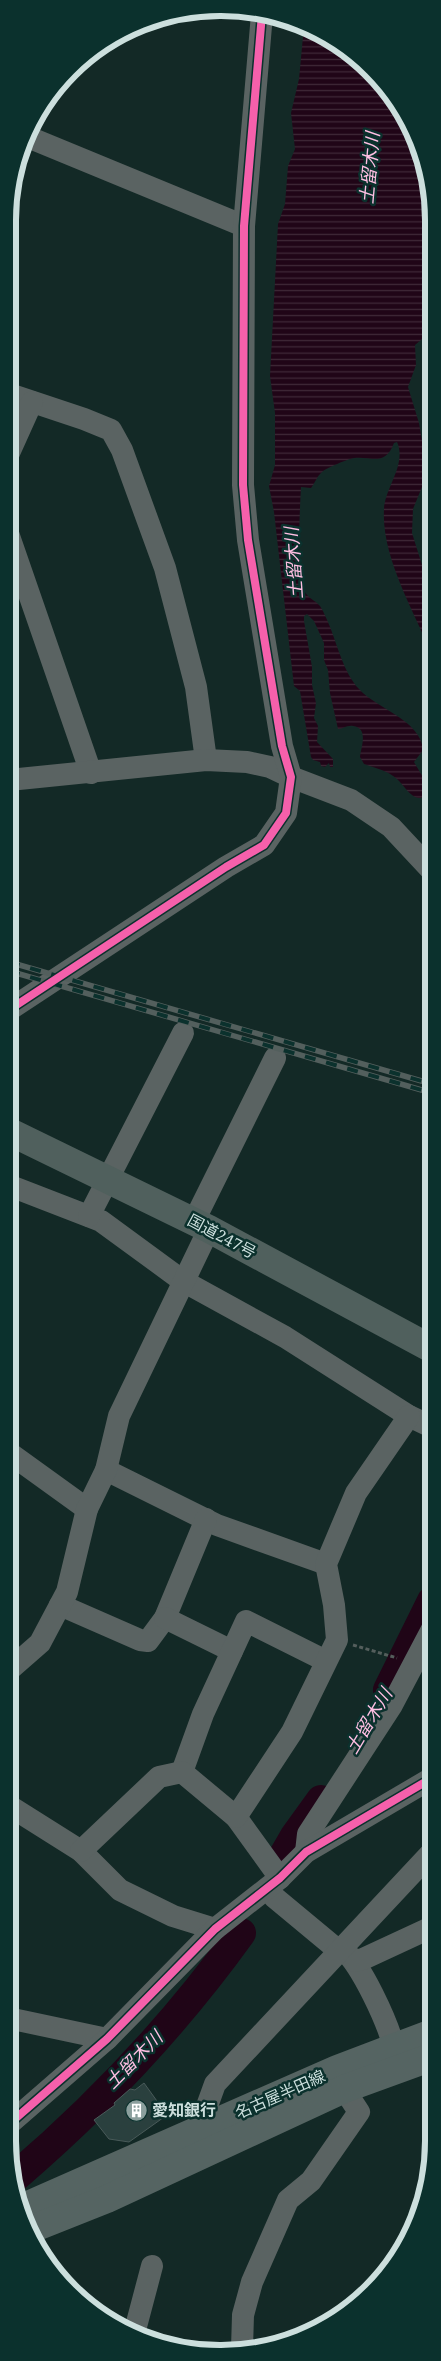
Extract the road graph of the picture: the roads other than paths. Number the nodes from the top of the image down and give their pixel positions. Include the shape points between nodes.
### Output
1 (261, 20) edge
2 (33, 139) edge
3 (244, 226) junction
4 (16, 396) edge
5 (32, 402) junction
6 (16, 437) edge
7 (16, 556) edge
8 (206, 760) junction
9 (91, 772) junction
10 (290, 777) junction
11 (16, 779) edge
12 (425, 863) edge
13 (16, 1005) edge
14 (183, 1033) dead end
15 (275, 1058) dead end
16 (16, 1135) edge
17 (107, 1178) junction
18 (16, 1188) edge
19 (89, 1216) junction
20 (202, 1225) junction
21 (183, 1281) junction
22 (425, 1345) edge
23 (409, 1416) junction
24 (425, 1424) edge
25 (16, 1458) edge
26 (106, 1470) junction
27 (87, 1509) junction
28 (206, 1519) junction
29 (326, 1564) junction
30 (60, 1605) junction
31 (165, 1618) junction
32 (425, 1646) edge
33 (232, 1651) junction
34 (326, 1661) junction
35 (16, 1664) edge
36 (182, 1772) junction
37 (425, 1782) edge
38 (16, 1810) edge
39 (236, 1817) junction
40 (82, 1851) junction
41 (306, 1852) junction
42 (425, 1860) edge
43 (274, 1883) junction
44 (215, 1929) junction
45 (425, 1930) edge
46 (345, 1953) junction
47 (16, 2020) edge
48 (425, 2036) edge
49 (107, 2039) junction
50 (394, 2047) junction
51 (425, 2060) edge
52 (344, 2089) junction
53 (16, 2118) edge
54 (198, 2131) junction
55 (27, 2205) edge
56 (36, 2227) edge
57 (152, 2266) dead end
58 (136, 2326) edge
59 (242, 2343) edge

1 - 3 street
2 - 3 street
3 - 10 street via 242,387 248,540
4 - 5 street
5 - 6 street
5 - 8 street via 111,430 122,450 165,568 196,687
7 - 9 street
8 - 9 street
8 - 10 street via 247,762 270,767
9 - 11 street
10 - 12 street via 351,800 391,827
10 - 13 street via 286,813 264,845
14 - 17 street
15 - 20 street
16 - 17 highway, 国道247号
17 - 19 street
17 - 20 highway, 国道247号
18 - 19 street
19 - 21 street
20 - 21 street
20 - 22 highway, 国道247号
21 - 23 street via 285,1338
21 - 26 street via 119,1416
23 - 24 street
23 - 29 street via 356,1493
25 - 27 street
26 - 27 street
26 - 28 street
27 - 30 street via 67,1592
28 - 29 street
28 - 31 street
29 - 34 street via 337,1640
30 - 31 street via 148,1641
30 - 35 street via 40,1643
31 - 33 street
32 - 41 street via 392,1705 308,1834
33 - 34 street via 246,1621
33 - 36 street via 203,1714
34 - 39 street via 292,1732
36 - 39 street
36 - 40 street via 159,1777
37 - 41 street
38 - 40 street
39 - 43 street
40 - 44 street via 120,1890 173,1916
41 - 43 street
42 - 46 street
43 - 44 street
43 - 46 street via 274,1897
44 - 49 street
45 - 46 street via 363,1959
46 - 50 street via 390,2030
46 - 54 street via 215,2084
47 - 49 street
48 - 50 main road, 名古屋半田線
49 - 53 street
50 - 54 main road, 名古屋半田線
51 - 52 main road, 名古屋半田線
52 - 56 main road, 名古屋半田線 via 107,2199
52 - 59 street via 359,2112 311,2181 288,2200 252,2282 243,2315
54 - 55 main road, 名古屋半田線
57 - 58 street

